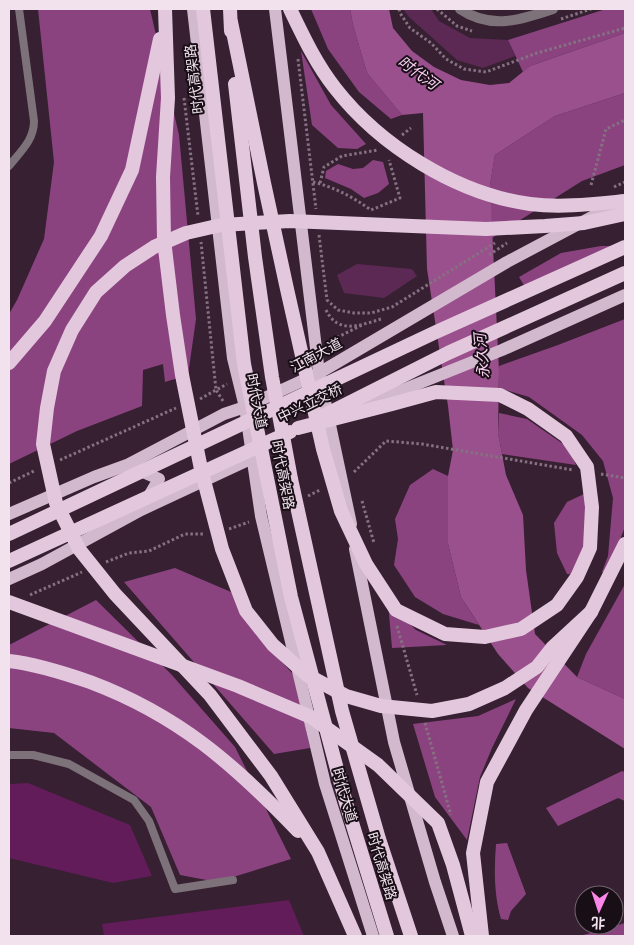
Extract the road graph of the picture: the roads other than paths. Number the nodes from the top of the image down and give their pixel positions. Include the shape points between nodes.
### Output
1 (20, 9) edge
2 (193, 9) edge
3 (203, 9) edge
4 (275, 9) edge
5 (290, 9) edge
6 (460, 9) edge
7 (554, 9) edge
8 (165, 14) edge
9 (230, 16) edge
10 (9, 166) edge
11 (625, 200) edge
12 (625, 214) edge
13 (625, 246) edge
14 (625, 273) edge
15 (625, 295) edge
16 (9, 363) edge
17 (319, 373) junction
18 (245, 407) junction
19 (328, 417) junction
20 (298, 428) junction
21 (252, 459) junction
22 (127, 465) junction
23 (141, 510) junction
24 (9, 514) edge
25 (9, 534) edge
26 (625, 544) edge
27 (9, 561) edge
28 (9, 579) edge
29 (9, 602) edge
30 (591, 612) junction
31 (9, 661) edge
32 (9, 755) edge
33 (318, 852) junction
34 (233, 880) dead end
35 (355, 936) edge
36 (373, 936) edge
37 (387, 936) edge
38 (411, 936) edge
39 (453, 936) edge
40 (472, 936) edge
41 (482, 936) edge

1 - 10 lane via 34,131 30,141
2 - 18 main road, 时代大道 via 234,358
3 - 37 highway, 时代高架路 via 244,364 291,598 346,803
4 - 17 main road
5 - 11 highway via 305,41 335,88 368,125 409,157 451,180 530,204 585,205
6 - 7 street via 482,19 502,22 521,20
8 - 16 highway via 132,170 101,236 45,321
8 - 30 highway via 168,98 163,177 164,240 173,315 201,469 222,549 246,611 273,645 306,675 346,696 381,706 432,711 469,704 505,688 537,667 552,648
9 - 20 highway via 316,421 319,430 323,449 341,511 366,564 396,610 445,634 485,637 521,630 557,605 578,577 590,548 592,507 587,467 566,436 528,409 500,395 436,392 354,414 336,418 326,421 317,423
9 - 38 highway, 时代高架路 via 255,257 291,479 342,711
11 - 17 main road, 江南大道 via 507,262
12 - 33 highway via 584,223 486,229 290,221 221,225 186,233 154,247 125,266 96,292 72,330 54,371 46,408 43,444 56,503 80,549 115,594 210,695 271,776
13 - 25 highway, 中兴立交桥
14 - 20 highway, 中兴立交桥 via 448,353
15 - 19 main road via 502,350
17 - 18 main road, 江南大道
17 - 19 main road
18 - 21 main road, 时代大道
18 - 22 main road, 江南大道 via 224,414
19 - 21 main road
19 - 39 main road via 394,742
20 - 27 highway, 中兴立交桥
21 - 23 main road
21 - 36 main road, 时代大道 via 261,516 325,784
22 - 23 main road via 159,479
22 - 24 main road, 江南大道
23 - 28 main road
26 - 30 highway
29 - 40 highway via 229,682 311,716 378,765 438,823
30 - 41 highway via 526,710 488,782 473,853
31 - 33 highway via 68,674 122,695 171,721 245,778
32 - 34 lane via 33,755 69,764 134,800 149,821 175,889
33 - 35 highway

